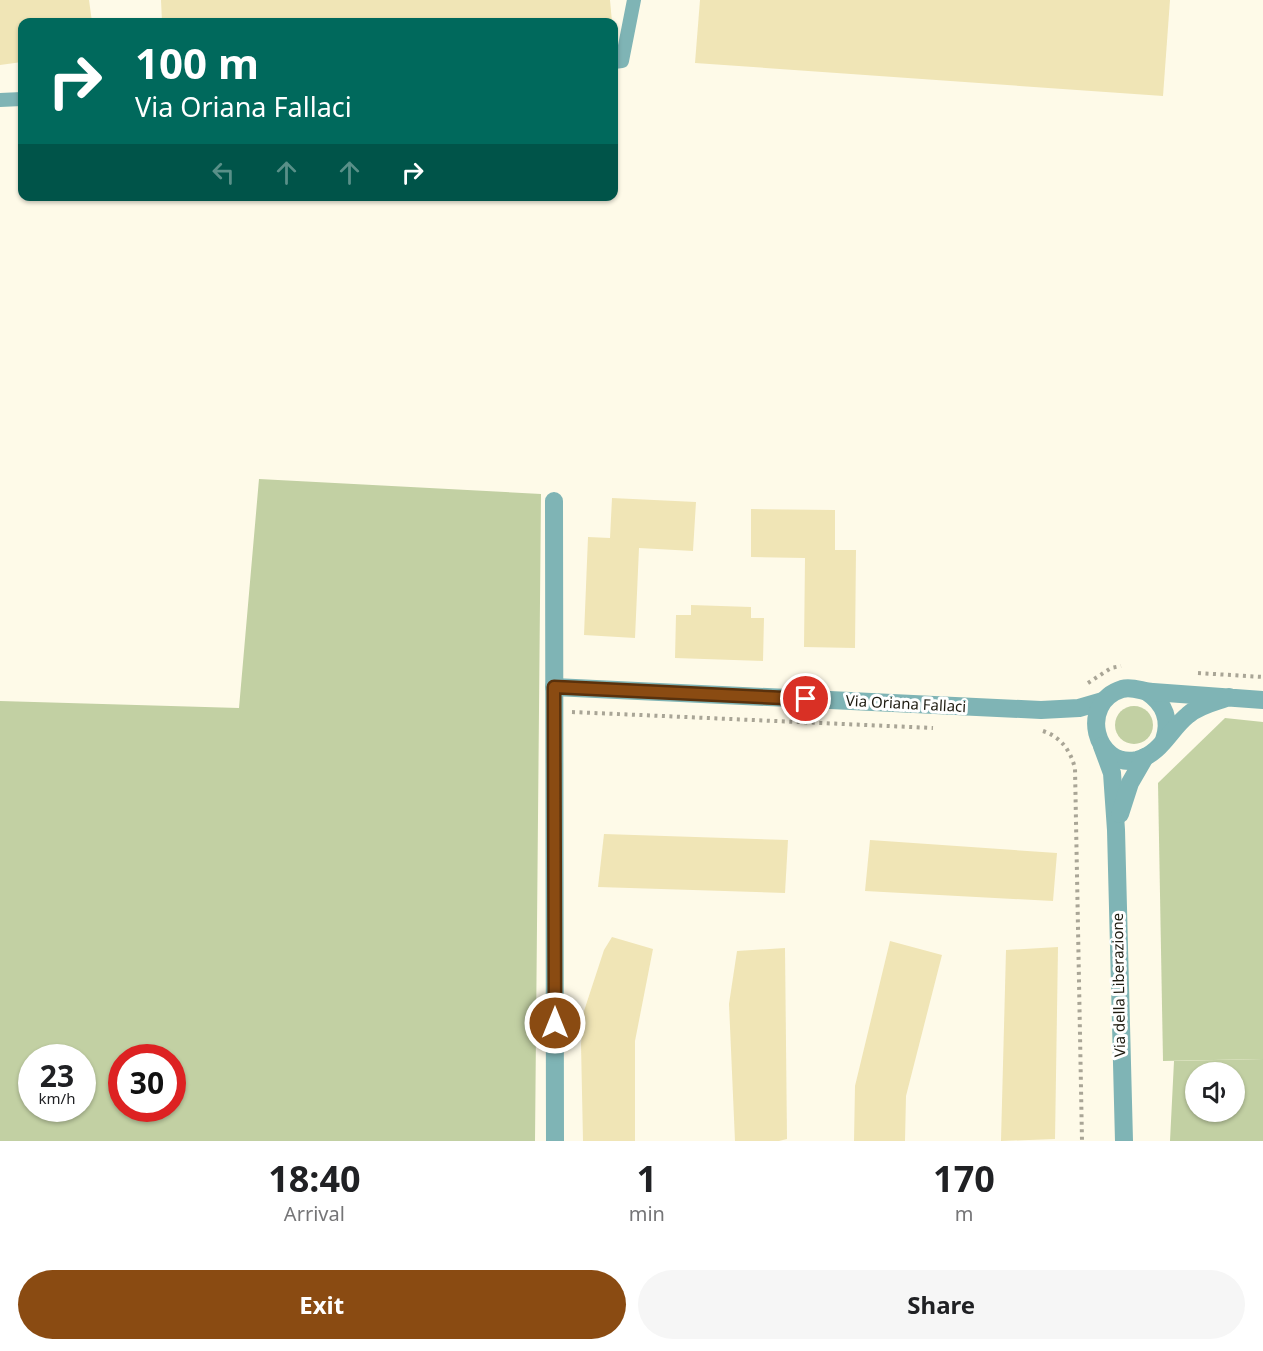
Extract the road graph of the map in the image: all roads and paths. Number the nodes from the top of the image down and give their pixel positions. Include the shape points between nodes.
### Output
1 (634, 0) edge
2 (618, 62) edge
3 (18, 99) edge
4 (0, 100) edge
5 (554, 501) dead end
6 (554, 687) junction
7 (1147, 692) junction
8 (1229, 697) junction
9 (1263, 700) edge
10 (1103, 701) junction
11 (1041, 710) junction
12 (566, 716) dead end
13 (945, 728) dead end
14 (1034, 731) dead end
15 (1099, 740) junction
16 (1163, 742) junction
17 (1145, 757) junction
18 (1116, 830) junction
19 (555, 1141) edge
20 (1082, 1141) edge
21 (1124, 1141) edge

1 - 2 lane via 622,61
3 - 4 lane
5 - 6 street
6 - 11 street, Via Oriana Fallaci
6 - 19 street
7 - 8 street
7 - 10 street via 1124,689
7 - 16 street via 1164,708 1167,731
8 - 9 street
8 - 16 street via 1197,708
10 - 11 street via 1079,708
10 - 15 street via 1095,723
11 - 15 street via 1074,719
12 - 13 path via 574,712
14 - 20 path via 1045,731 1060,741 1071,754 1075,768
15 - 17 street via 1111,754 1122,759
15 - 18 street, Via della Liberazione via 1112,773
16 - 17 street
17 - 18 street, Via della Liberazione via 1124,795
18 - 21 street, Via della Liberazione

